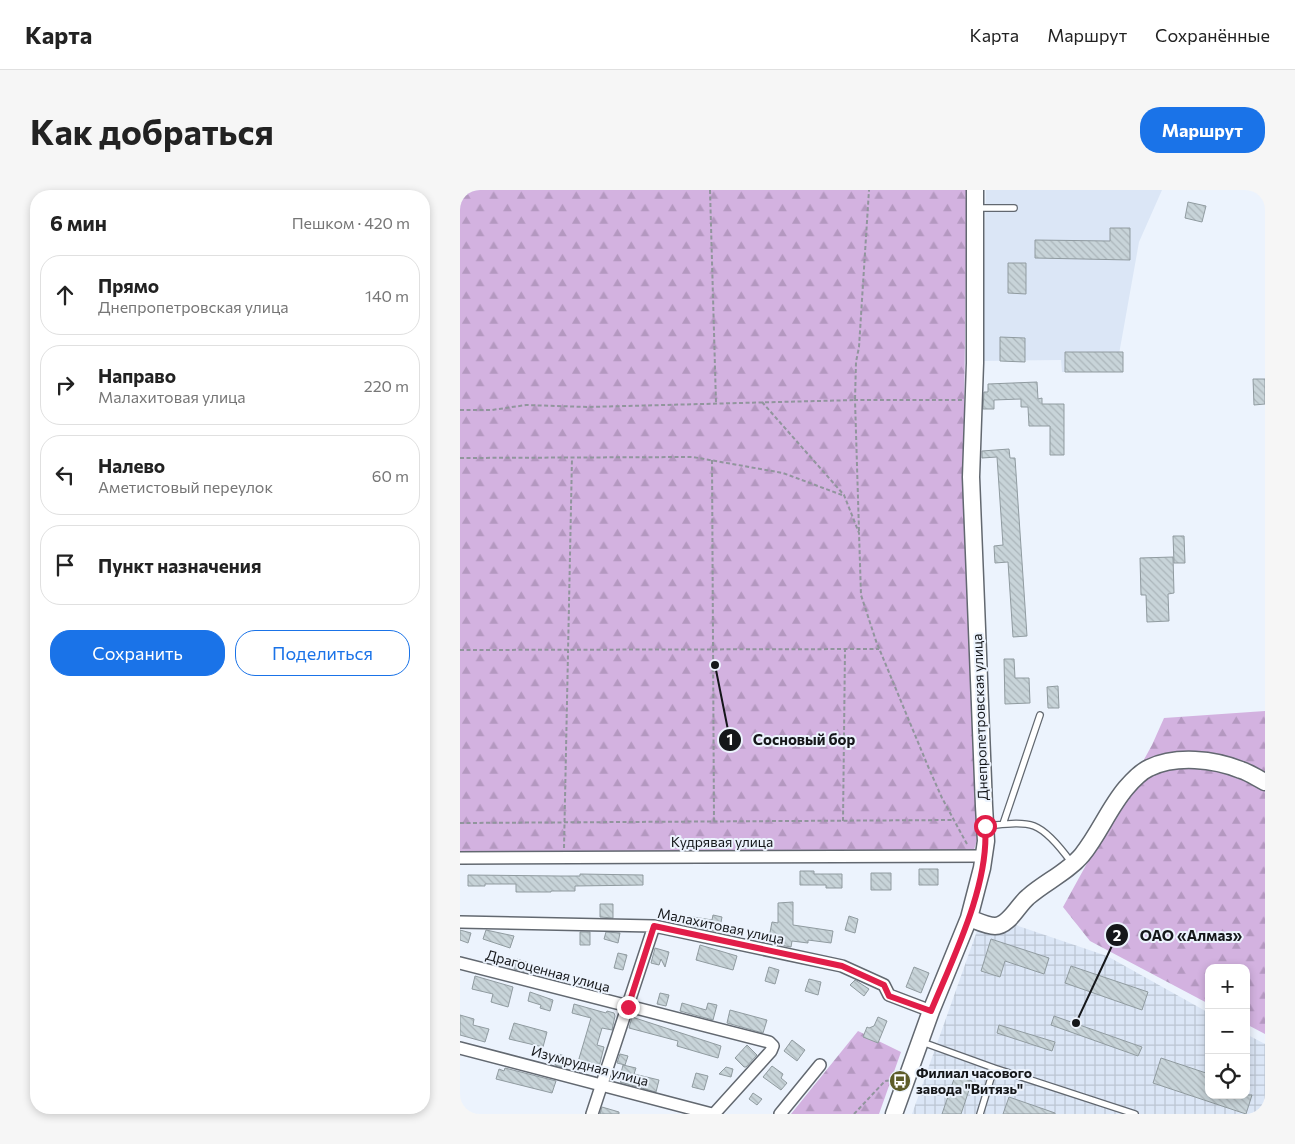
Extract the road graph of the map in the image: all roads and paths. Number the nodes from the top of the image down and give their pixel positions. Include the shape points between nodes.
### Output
1 (710, 190) edge
2 (869, 190) edge
3 (975, 190) edge
4 (975, 208) junction
5 (1014, 208) dead end
6 (855, 400) junction
7 (974, 400) junction
8 (762, 402) junction
9 (716, 403) junction
10 (460, 410) edge
11 (460, 458) edge
12 (572, 458) junction
13 (712, 460) junction
14 (844, 495) junction
15 (859, 533) junction
16 (845, 649) junction
17 (879, 649) junction
18 (460, 650) edge
19 (569, 650) junction
20 (713, 650) junction
21 (1040, 715) dead end
22 (1265, 782) edge
23 (954, 820) junction
24 (843, 821) junction
25 (566, 822) junction
26 (714, 822) junction
27 (460, 823) edge
28 (1002, 824) junction
29 (985, 826) junction
30 (984, 856) junction
31 (564, 857) junction
32 (460, 858) edge
33 (1073, 864) junction
34 (969, 918) junction
35 (460, 922) edge
36 (654, 926) junction
37 (460, 963) edge
38 (628, 1007) junction
39 (931, 1011) junction
40 (920, 1042) junction
41 (460, 1048) edge
42 (820, 1065) dead end
43 (994, 1068) junction
44 (907, 1077) junction
45 (601, 1084) junction
46 (592, 1114) edge
47 (713, 1114) edge
48 (780, 1114) edge
49 (854, 1114) edge
50 (894, 1114) edge
51 (980, 1114) edge
52 (1135, 1114) edge

1 - 9 path
2 - 6 path
3 - 4 street, Днепропетровская улица
4 - 5 lane
4 - 7 street, Днепропетровская улица
6 - 7 path
6 - 8 path
6 - 15 path
7 - 29 street, Днепропетровская улица via 971,477
8 - 9 path
8 - 14 path
9 - 10 path via 587,407 526,405
11 - 12 path
12 - 13 path via 694,457
12 - 19 path
13 - 14 path via 783,473
13 - 20 path
14 - 15 path
15 - 17 path via 861,595
16 - 17 path
16 - 20 path
16 - 24 path
17 - 23 path via 915,738
18 - 19 path
19 - 20 path
19 - 25 path
20 - 26 path
21 - 28 lane
22 - 33 street via 1242,770 1215,762 1168,761 1148,768 1124,790 1098,833
23 - 24 path
23 - 30 path via 970,850
24 - 26 path
25 - 26 path
25 - 27 path
25 - 31 path
28 - 29 lane
28 - 33 lane via 1035,826
29 - 30 street, Днепропетровская улица
30 - 31 street, Кудрявая улица
30 - 34 street, Днепропетровская улица
31 - 32 street, Кудрявая улица
33 - 34 street via 1026,898 1005,923 994,926
34 - 39 street, Днепропетровская улица
35 - 36 street, Малахитовая улица
36 - 38 street
36 - 39 street, Малахитовая улица via 842,966 884,985 889,996
37 - 38 street, Драгоценная улица
38 - 45 street
38 - 47 street, Драгоценная улица via 768,1042 773,1046
39 - 40 street, Днепропетровская улица
40 - 43 lane
40 - 44 street, Днепропетровская улица
41 - 45 street, Изумрудная улица
42 - 48 street
43 - 51 lane
43 - 52 lane
44 - 49 path via 885,1081
44 - 50 street, Днепропетровская улица
45 - 46 street
45 - 47 street, Изумрудная улица

